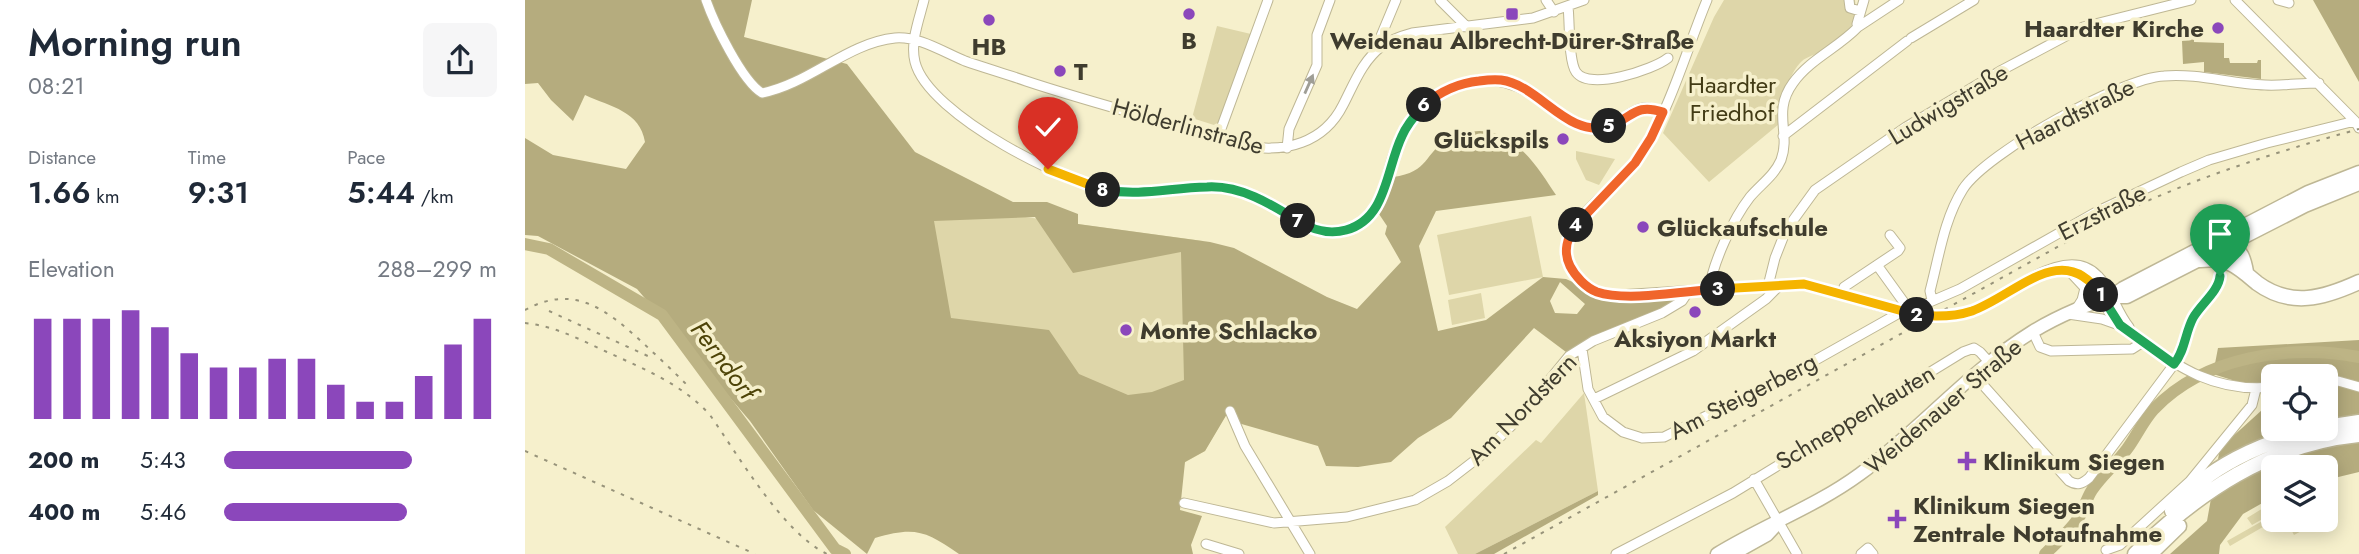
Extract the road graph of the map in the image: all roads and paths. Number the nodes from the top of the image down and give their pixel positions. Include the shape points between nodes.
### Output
1 (706, 0) edge
2 (924, 0) edge
3 (1268, 0) edge
4 (1330, 0) edge
5 (1396, 0) edge
6 (1440, 0) edge
7 (1546, 0) edge
8 (1584, 0) edge
9 (1707, 0) edge
10 (1849, 0) edge
11 (1864, 0) edge
12 (1899, 0) edge
13 (1974, 0) edge
14 (2191, 0) edge
15 (2235, 0) edge
16 (2278, 0) edge
17 (2289, 3) dead end
18 (1569, 7) junction
19 (1860, 11) junction
20 (1554, 12) junction
21 (1467, 27) junction
22 (1858, 27) junction
23 (914, 39) junction
24 (1381, 46) junction
25 (1668, 58) dead end
26 (2319, 82) junction
27 (1663, 112) junction
28 (2357, 124) edge
29 (1783, 136) junction
30 (1218, 138) junction
31 (1287, 148) junction
32 (2359, 172) edge
33 (2359, 184) edge
34 (1890, 234) dead end
35 (2230, 252) junction
36 (2200, 260) joint
37 (1877, 265) junction
38 (2051, 270) junction
39 (2064, 270) junction
40 (2220, 276) dead end
41 (2358, 282) edge
42 (1780, 285) junction
43 (1768, 286) junction
44 (1844, 287) dead end
45 (1709, 289) junction
46 (1688, 292) junction
47 (2108, 299) junction
48 (1932, 300) junction
49 (1908, 308) junction
50 (2071, 312) junction
51 (2120, 325) junction
52 (2033, 331) junction
53 (2134, 335) junction
54 (2143, 342) junction
55 (1582, 349) junction
56 (1990, 363) junction
57 (2178, 367) junction
58 (1975, 376) junction
59 (2338, 381) edge
60 (2359, 387) edge
61 (2261, 388) edge
62 (2256, 389) junction
63 (1594, 399) junction
64 (1230, 411) dead end
65 (2359, 422) edge
66 (2338, 425) edge
67 (2359, 435) edge
68 (2279, 441) edge
69 (2359, 444) edge
70 (1754, 479) junction
71 (1185, 503) dead end
72 (1291, 522) junction
73 (1779, 523) junction
74 (2154, 535) junction
75 (1206, 544) dead end
76 (2106, 550) dead end
77 (1239, 554) edge
78 (1310, 554) edge
79 (1616, 554) edge
80 (1717, 554) edge
81 (1733, 554) edge
82 (1797, 554) edge
83 (2135, 554) edge
84 (2150, 554) edge

1 - 23 street via 722,36 759,91 765,93 877,42
2 - 23 street
3 - 30 street
31 -> 4 street via 1289,129 1317,65 1317,35
5 - 24 street
6 - 21 street
7 - 20 street
8 - 18 street, Hölderlinstraße
9 - 27 street
10 - 19 street via 1850,8
11 - 19 street
12 - 22 street
13 - 29 street via 1909,39
14 - 43 street, Ludwigstraße via 2083,27 1906,127 1815,190 1786,230
15 - 26 street
16 - 17 street
18 - 20 street, Hölderlinstraße
18 - 25 street via 1574,66 1582,78 1614,78
19 - 22 street
20 - 21 street, Hölderlinstraße
21 - 24 street, Hölderlinstraße via 1412,33
22 - 29 street via 1793,83 1781,110
23 - 27 street via 915,63 935,95 1048,169 1126,193 1208,187 1233,190 1257,197 1307,226 1330,232 1355,228 1373,213 1411,120 1436,95 1458,84 1501,80 1514,84 1578,125 1592,128 1616,124 1638,109
23 - 30 street, Hölderlinstraße via 1030,83
24 - 31 street, Hölderlinstraße via 1362,66 1335,118 1317,135
26 - 28 street
26 - 48 street, Haardtstraße via 2265,85 2196,76 2145,79 2008,148 1972,177 1954,204 1930,290
27 - 46 street via 1635,163 1570,232 1568,261 1574,275 1594,291 1618,295
28 - 48 street, Erzstraße via 2221,157 2181,172
29 - 45 street via 1777,170 1738,216
30 - 31 street, Hölderlinstraße via 1266,149
32 - 35 main road, Weidenauer Straße via 2308,192
33 - 35 main road, Weidenauer Straße via 2305,206
34 - 37 street via 1900,248
35 - 36 highway
35 - 41 highway via 2271,291 2296,299 2324,297
35 - 47 main road, Weidenauer Straße via 2123,288
36 - 47 main road, Weidenauer Straße via 2127,297
37 - 44 street
37 - 49 street
38 - 39 street
38 - 42 street, bridge via 1983,306 1950,316 1919,315 1815,286
38 - 47 street via 2073,263 2083,266 2099,277
39 - 47 street via 2077,272
39 - 50 street via 2085,288 2083,300
40 - 57 street via 2193,318
42 - 43 street
42 - 63 street via 1693,351
43 - 45 street
45 - 46 street
46 - 55 street, Am Nordstern via 1662,313
47 - 50 main road, Weidenauer Straße
47 - 51 street
47 - 53 street
48 - 49 street, Erzstraße
49 - 63 street, Am Steigerberg via 1789,375 1664,437 1642,438 1623,432 1603,417
50 - 51 street
50 - 52 main road, Weidenauer Straße
51 - 53 street
52 - 54 street via 2041,347 2051,351 2132,349
52 - 56 main road, Weidenauer Straße
53 - 54 street
54 - 57 street
55 - 63 street, Am Steigerberg via 1588,389
55 - 72 street, Am Nordstern via 1561,363 1516,421 1483,454 1448,481 1393,507
56 - 58 main road, Weidenauer Straße
56 - 70 street, Schneppenkauten via 1974,348 1963,352
57 - 58 street via 2089,478 2077,485
57 - 62 street
58 - 73 main road, Weidenauer Straße via 1863,472
59 - 60 street
61 - 62 street
62 - 76 street via 2252,405 2190,481 2120,545
64 - 72 street via 1245,446
65 - 66 highway
67 - 74 highway via 2294,448 2249,467 2203,495
68 - 74 highway via 2227,464 2194,487
69 - 84 highway via 2300,455 2234,485 2189,517
70 - 73 street, Schneppenkauten
70 - 79 street, Schneppenkauten
71 - 72 street, Am Nordstern via 1274,523
72 - 78 street
73 - 80 main road, Weidenauer Straße via 1762,527
73 - 81 main road, Weidenauer Straße
73 - 82 street, Schneppenkauten
74 - 83 highway
75 - 77 street

